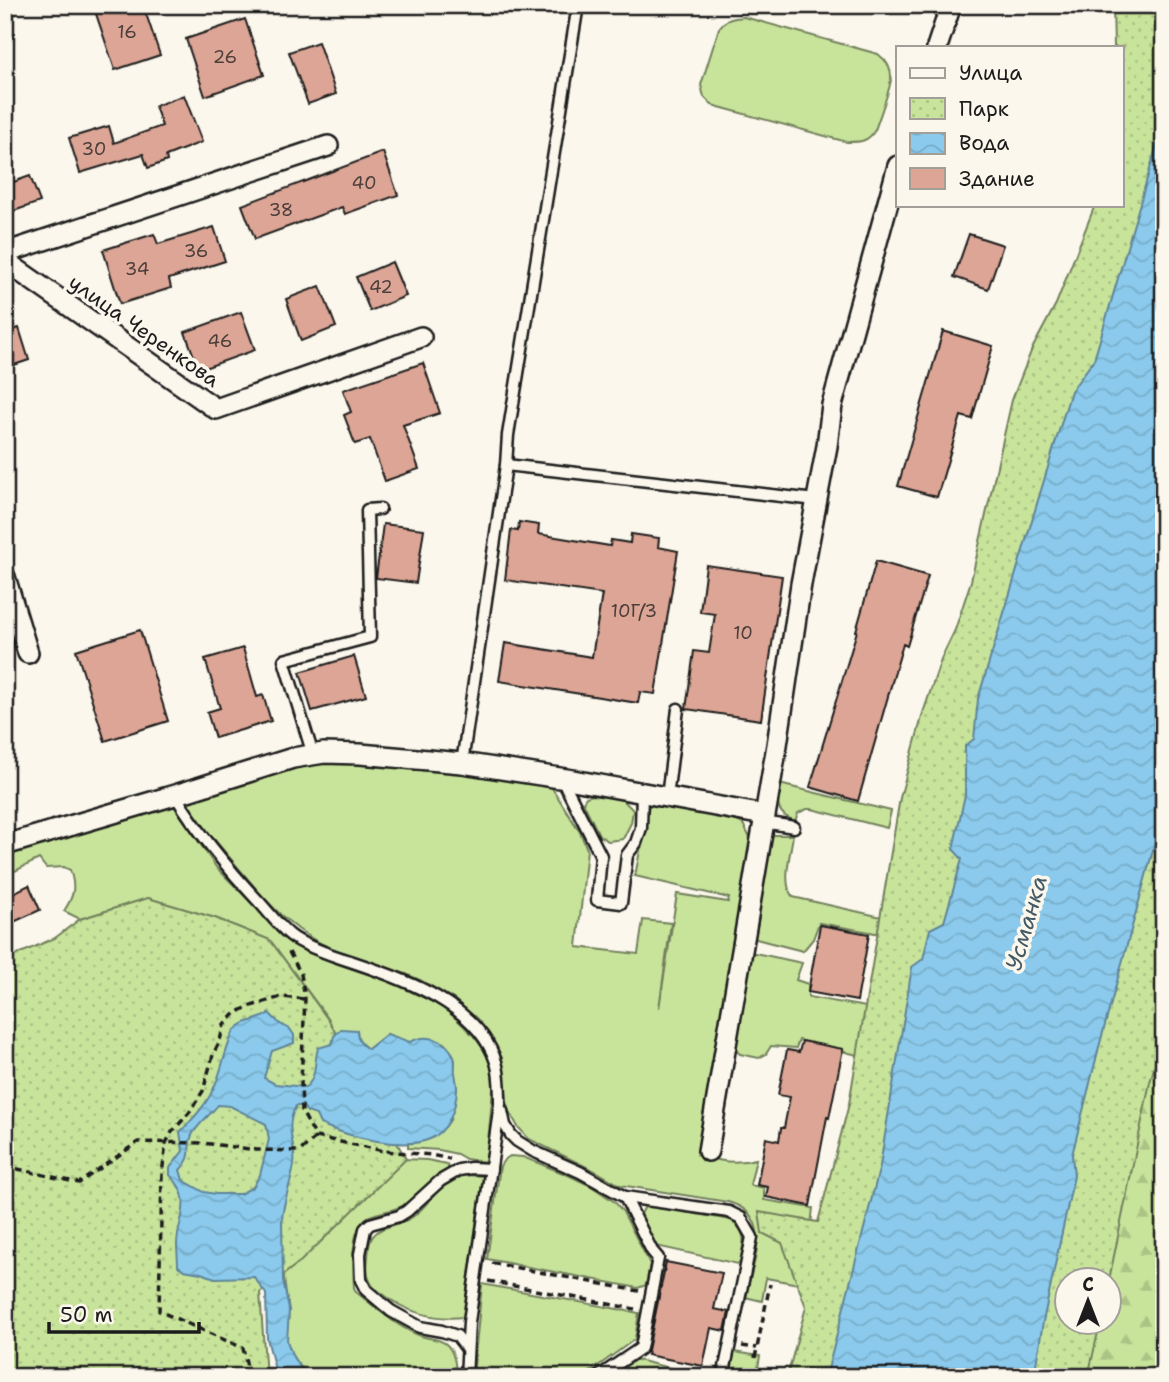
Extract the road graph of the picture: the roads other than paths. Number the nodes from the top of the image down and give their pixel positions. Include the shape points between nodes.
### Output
1 (578, 5) edge
2 (948, 6) edge
3 (937, 46) edge
4 (328, 146) dead end
5 (896, 173) edge
6 (5, 253) edge
7 (5, 261) edge
8 (421, 337) dead end
9 (506, 465) junction
10 (816, 500) junction
11 (380, 509) dead end
12 (5, 576) edge
13 (27, 653) dead end
14 (678, 709) dead end
15 (313, 755) junction
16 (462, 763) junction
17 (562, 779) junction
18 (642, 793) junction
19 (175, 795) junction
20 (667, 797) junction
21 (763, 818) junction
22 (794, 827) dead end
23 (5, 845) edge
24 (500, 1104) junction
25 (708, 1151) dead end
26 (491, 1169) junction
27 (625, 1197) junction
28 (467, 1349) junction
29 (466, 1377) edge
30 (597, 1377) edge
31 (723, 1377) edge

1 - 9 lane
2 - 3 street
4 - 6 street
5 - 10 street via 835,392
7 - 8 street, улица Черенкова via 216,410
9 - 10 lane
9 - 16 lane
10 - 21 street
11 - 15 lane via 367,510 370,637 284,660
12 - 13 street
14 - 20 lane
15 - 16 street via 360,754
15 - 19 street
16 - 17 street
17 - 18 street
17 - 18 lane via 601,856 597,900 621,903 627,855 641,828
18 - 20 street
19 - 23 street
19 - 24 lane via 215,851 290,936 427,991 467,1018 491,1050 499,1076
20 - 21 street
21 - 22 lane
21 - 25 street
24 - 26 lane
24 - 27 lane via 505,1125 517,1141
26 - 28 lane
26 - 28 lane via 459,1170 399,1216 370,1224 360,1255 366,1290 420,1327 457,1336
27 - 30 lane via 658,1258 641,1348
27 - 31 lane via 729,1212 741,1218 750,1232 751,1247
28 - 29 lane

